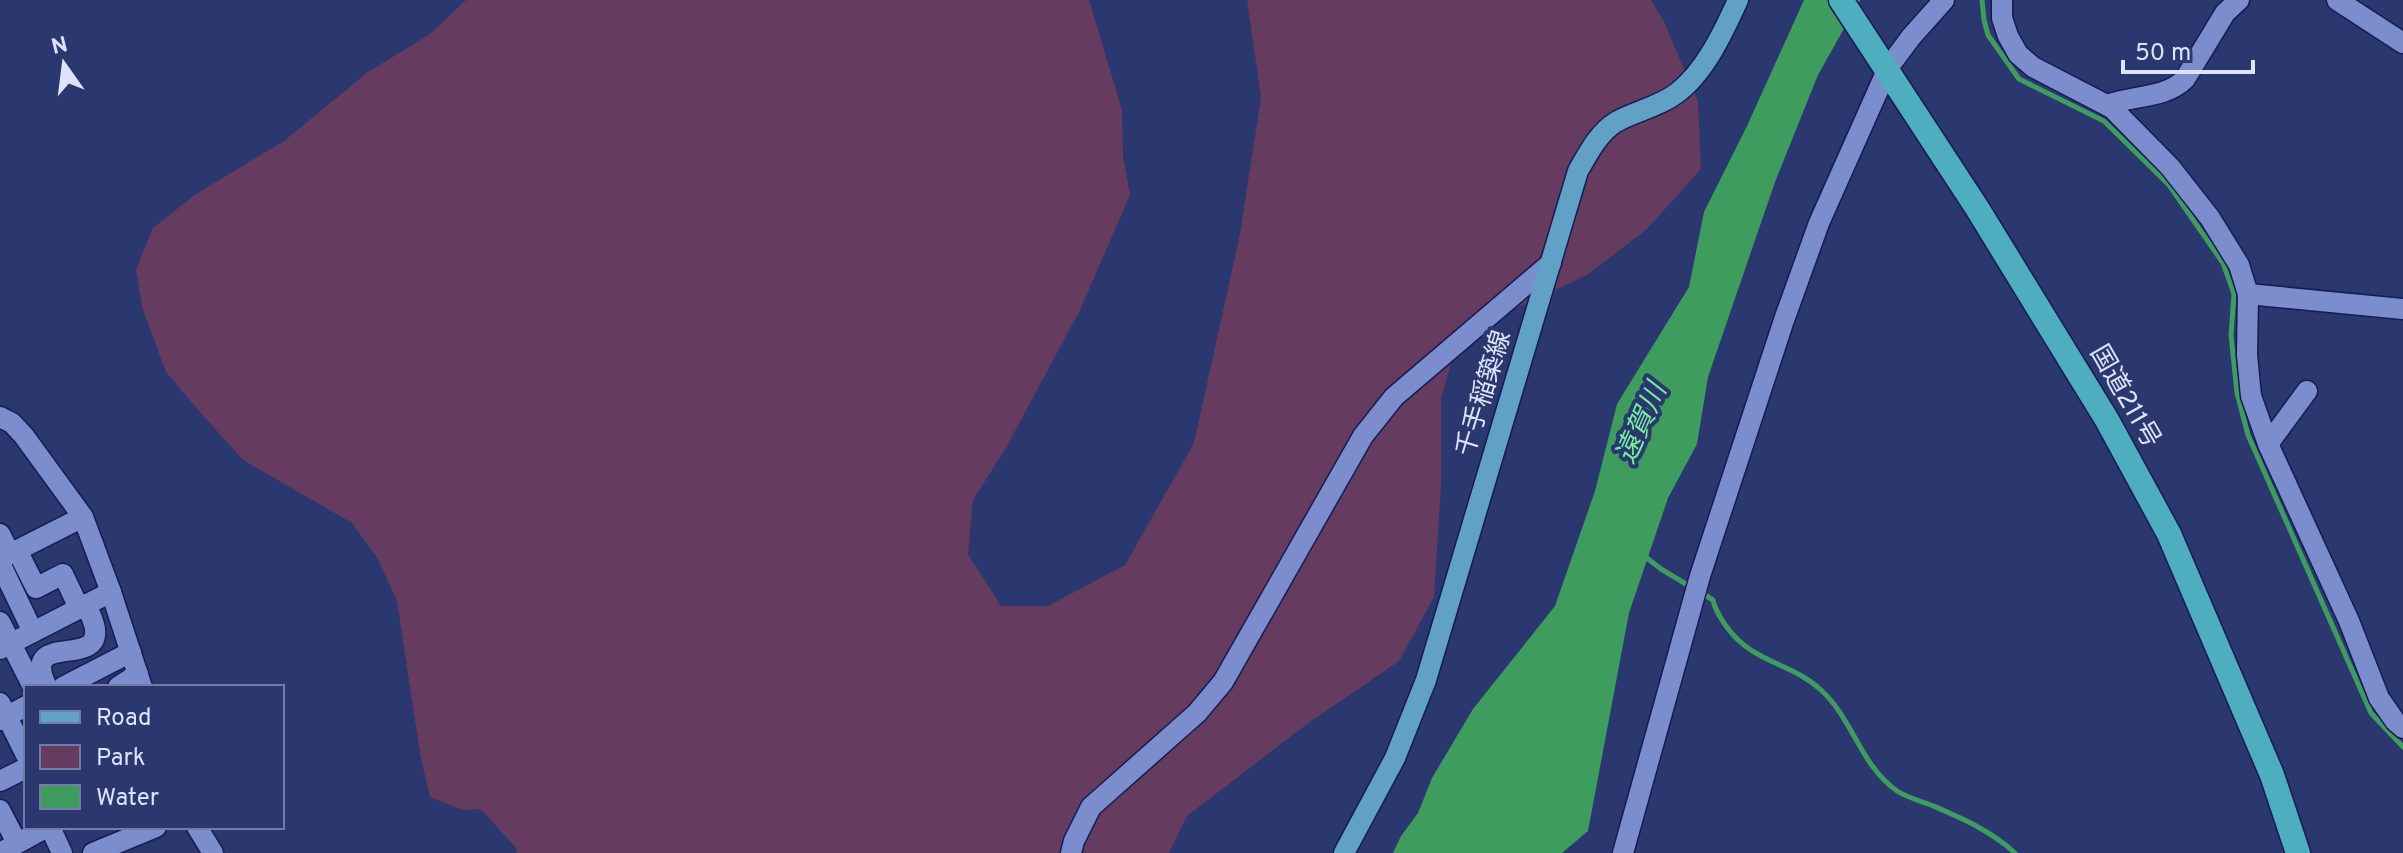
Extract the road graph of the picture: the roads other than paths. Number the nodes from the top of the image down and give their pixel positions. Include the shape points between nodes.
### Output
1 (1738, 0) edge
2 (1841, 0) edge
3 (1944, 0) edge
4 (2002, 0) edge
5 (2239, 0) edge
6 (2337, 0) edge
7 (2403, 43) edge
8 (1882, 60) junction
9 (2107, 105) junction
10 (1551, 263) junction
11 (2248, 294) junction
12 (2403, 309) edge
13 (2307, 391) dead end
14 (0, 417) edge
15 (2268, 444) junction
16 (83, 517) junction
17 (0, 534) edge
18 (7, 557) edge
19 (111, 592) junction
20 (82, 606) junction
21 (7, 608) edge
22 (33, 632) junction
23 (5, 646) edge
24 (131, 652) junction
25 (140, 680) edge
26 (77, 684) edge
27 (32, 685) edge
28 (46, 685) edge
29 (24, 707) edge
30 (2, 713) edge
31 (2403, 728) edge
32 (24, 752) edge
33 (24, 769) edge
34 (0, 781) edge
35 (0, 810) edge
36 (44, 829) edge
37 (49, 829) edge
38 (152, 829) edge
39 (198, 829) edge
40 (9, 848) edge
41 (116, 849) edge
42 (206, 851) edge
43 (62, 853) edge
44 (93, 853) edge
45 (1071, 853) edge
46 (1344, 853) edge
47 (1623, 853) edge
48 (2298, 853) edge

1 - 10 main road, 千手稲築線 via 1704,64 1678,93 1614,123 1594,143 1578,171
2 - 8 highway, 国道211号
3 - 8 street
4 - 9 street via 2002,18 2018,54
5 - 9 street via 2177,87
6 - 7 street
8 - 47 street via 1784,320 1700,576
8 - 48 highway, 国道211号 via 2107,420 2169,534 2272,775
9 - 11 street via 2170,167 2210,218 2239,265
10 - 45 street via 1378,416 1223,682 1197,713 1091,807
10 - 46 main road, 千手稲築線 via 1426,680 1395,758
11 - 12 street
11 - 15 street via 2251,396
13 - 15 street
14 - 16 street via 24,436
15 - 31 street via 2379,698
16 - 18 street
16 - 19 street
17 - 18 street
18 - 20 street via 36,588 63,574
18 - 21 street
19 - 20 street
19 - 24 street
20 - 22 street
20 - 28 street via 95,628 91,645 45,658 41,674
21 - 22 street
21 - 23 street
22 - 23 street
23 - 27 street
24 - 25 street
24 - 26 street
29 - 30 street
30 - 32 street
33 - 34 street
35 - 40 street
36 - 40 street
37 - 43 street
38 - 41 street
39 - 42 street
41 - 44 street

